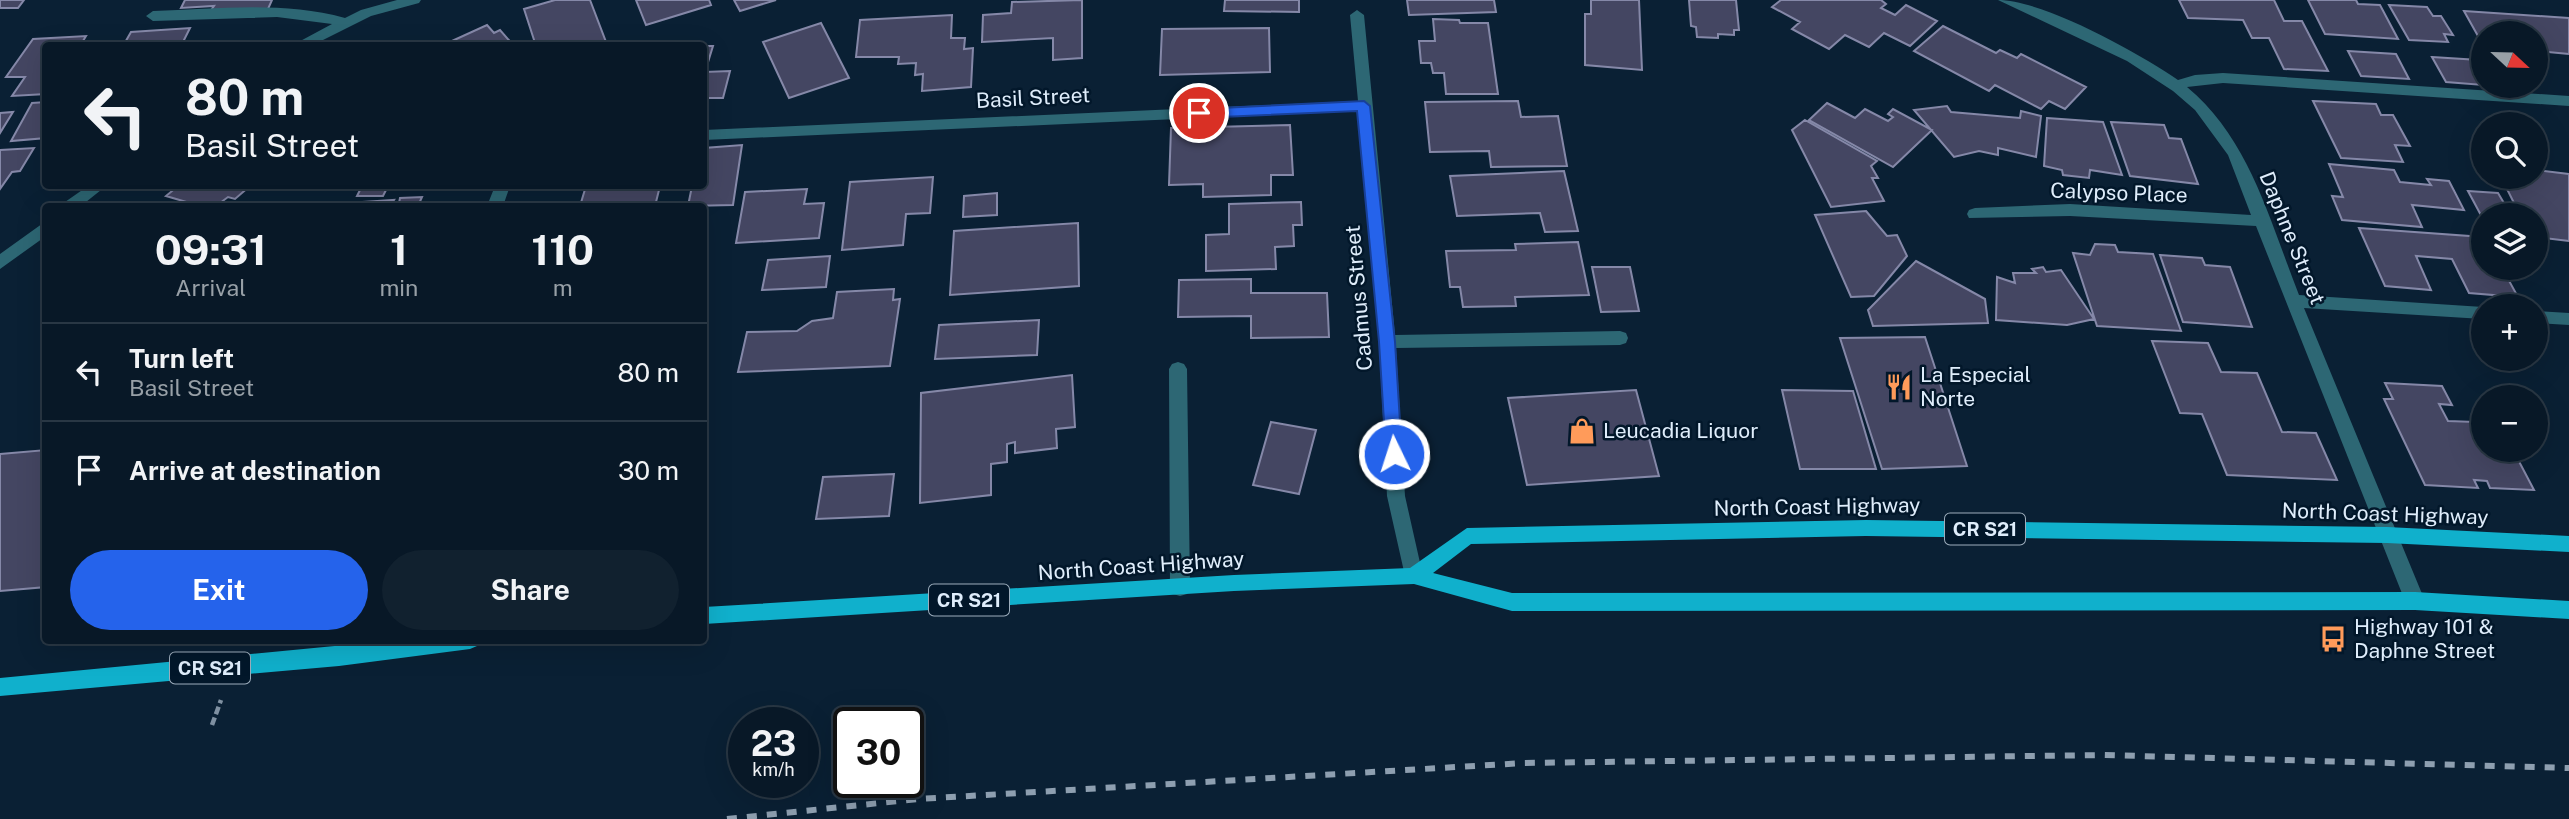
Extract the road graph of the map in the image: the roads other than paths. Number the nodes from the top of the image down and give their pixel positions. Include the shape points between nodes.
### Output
1 (414, 0) edge
2 (2005, 0) edge
3 (1357, 15) dead end
4 (153, 16) dead end
5 (347, 23) junction
6 (307, 42) edge
7 (2175, 86) junction
8 (2569, 101) edge
9 (1364, 106) junction
10 (707, 135) edge
11 (94, 189) edge
12 (75, 203) edge
13 (1975, 214) dead end
14 (2262, 221) junction
15 (42, 230) edge
16 (0, 263) edge
17 (2294, 301) junction
18 (2471, 312) edge
19 (2548, 318) edge
20 (2569, 319) edge
21 (1620, 338) dead end
22 (1387, 342) junction
23 (1178, 369) dead end
24 (2387, 535) junction
25 (2569, 544) edge
26 (1414, 576) junction
27 (1180, 588) junction
28 (2415, 601) junction
29 (2569, 610) edge
30 (707, 616) edge
31 (406, 644) edge
32 (342, 648) edge
33 (0, 687) edge

1 - 5 street
2 - 7 street, Daphne Street via 2094,39
3 - 9 street, Cadmus Street
4 - 5 street via 271,13 330,17
5 - 6 street
7 - 8 street via 2223,78
7 - 14 street, Daphne Street via 2202,107 2235,154
9 - 10 street, Basil Street
9 - 22 street, Cadmus Street
11 - 12 street
13 - 14 street, Calypso Place via 2070,209
14 - 17 street, Daphne Street
15 - 16 street
17 - 18 street
17 - 24 street, Daphne Street
19 - 20 street
21 - 22 street
22 - 26 street, Cadmus Street via 1396,496
23 - 27 street
24 - 25 main road, North Coast Highway / CR S21
24 - 26 main road, North Coast Highway / CR S21 via 1866,528 1467,536
24 - 28 street, Daphne Street
26 - 27 main road, North Coast Highway / CR S21
26 - 28 main road, North Coast Highway / CR S21 via 1512,602
27 - 30 main road, North Coast Highway / CR S21
28 - 29 main road, North Coast Highway / CR S21
31 - 32 main road, CR S21
32 - 33 main road, CR S21

